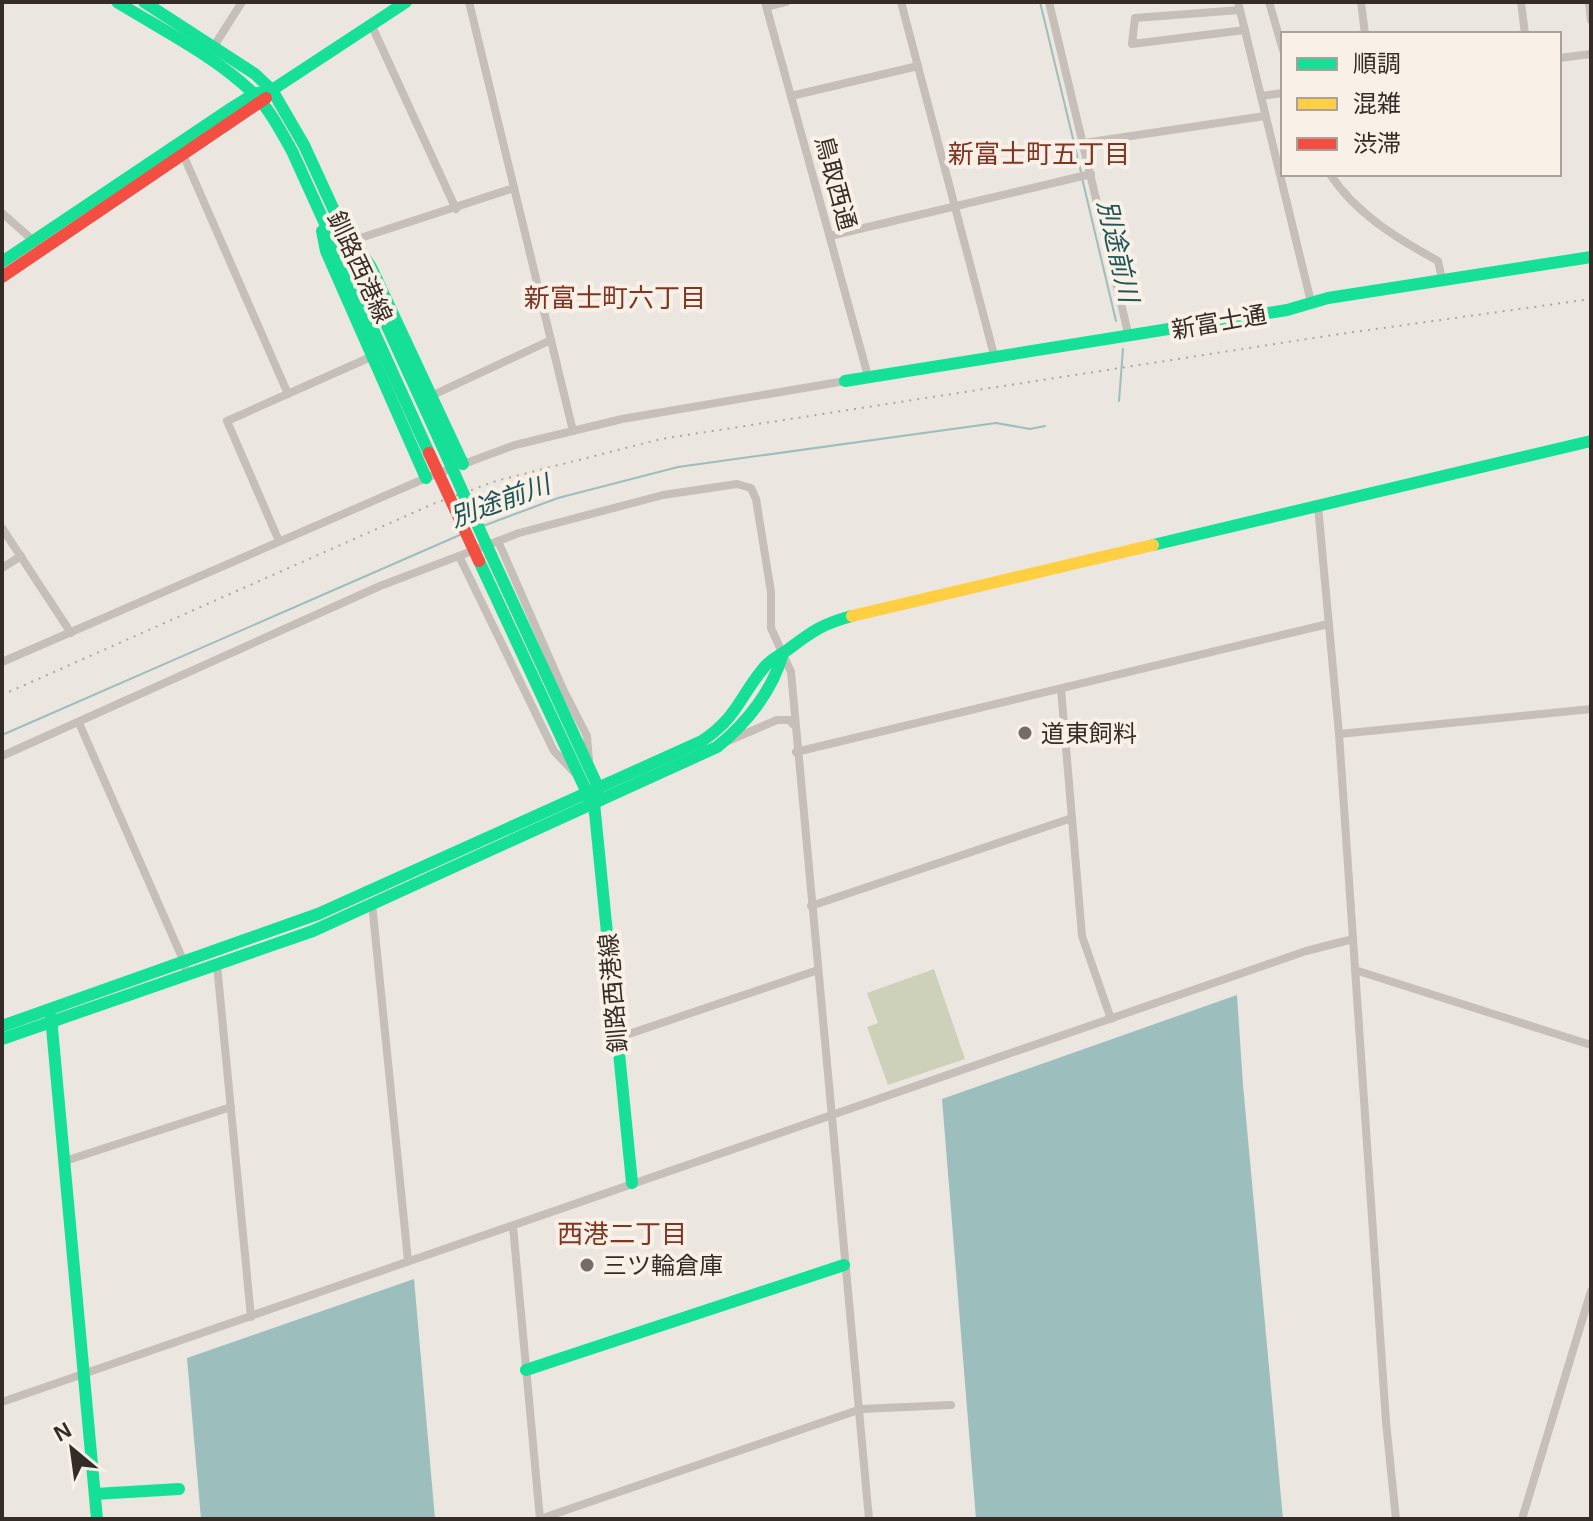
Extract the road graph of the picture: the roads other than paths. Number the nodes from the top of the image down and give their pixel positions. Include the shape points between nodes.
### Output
1 (117, 2) edge
2 (144, 2) edge
3 (242, 2) edge
4 (469, 2) edge
5 (786, 2) edge
6 (901, 2) edge
7 (1049, 2) edge
8 (1269, 2) edge
9 (1361, 2) edge
10 (1521, 2) edge
11 (1589, 2) edge
12 (399, 3) edge
13 (766, 4) edge
14 (1239, 6) edge
15 (1591, 20) edge
16 (371, 24) junction
17 (1245, 30) junction
18 (1365, 32) edge
19 (1525, 32) edge
20 (1281, 43) edge
21 (214, 46) junction
22 (1591, 54) edge
23 (1561, 58) edge
24 (918, 66) junction
25 (272, 90) junction
26 (1281, 93) edge
27 (791, 96) junction
28 (1261, 96) junction
29 (258, 99) junction
30 (1265, 116) junction
31 (1084, 143) junction
32 (181, 149) junction
33 (1091, 174) junction
34 (1332, 176) edge
35 (514, 188) junction
36 (955, 206) junction
37 (456, 209) junction
38 (319, 212) junction
39 (2, 213) edge
40 (830, 236) junction
41 (351, 241) junction
42 (38, 245) junction
43 (335, 247) junction
44 (1591, 257) edge
45 (2, 262) edge
46 (2, 277) edge
47 (1442, 279) junction
48 (1311, 302) junction
49 (1129, 337) junction
50 (551, 340) junction
51 (994, 355) junction
52 (373, 356) junction
53 (868, 376) junction
54 (845, 381) joint
55 (288, 394) junction
56 (431, 396) junction
57 (573, 431) junction
58 (1591, 441) edge
59 (463, 464) junction
60 (426, 478) junction
61 (1318, 506) junction
62 (2, 528) edge
63 (279, 541) junction
64 (498, 541) junction
65 (21, 556) junction
66 (459, 556) junction
67 (2, 568) edge
68 (1328, 624) junction
69 (71, 633) junction
70 (783, 653) junction
71 (2, 662) edge
72 (1061, 689) junction
73 (1591, 709) edge
74 (79, 723) junction
75 (795, 727) junction
76 (1339, 734) junction
77 (724, 742) junction
78 (796, 752) junction
79 (2, 756) edge
80 (583, 772) junction
81 (598, 787) junction
82 (589, 798) junction
83 (1072, 818) junction
84 (371, 890) junction
85 (373, 904) junction
86 (811, 906) junction
87 (1353, 939) junction
88 (217, 965) junction
89 (185, 968) junction
90 (818, 970) junction
91 (1355, 970) junction
92 (51, 1016) junction
93 (1111, 1019) junction
94 (2, 1026) edge
95 (617, 1038) junction
96 (2, 1039) edge
97 (1591, 1045) edge
98 (231, 1107) junction
99 (830, 1116) junction
100 (65, 1161) junction
101 (632, 1183) junction
102 (513, 1226) junction
103 (408, 1261) junction
104 (844, 1265) junction
105 (1591, 1291) edge
106 (251, 1317) junction
107 (526, 1370) junction
108 (83, 1373) junction
109 (2, 1402) edge
110 (951, 1405) dead end
111 (861, 1409) junction
112 (179, 1489) dead end
113 (95, 1494) junction
114 (97, 1519) edge
115 (869, 1519) edge
116 (1396, 1519) edge
117 (1522, 1519) edge

1 - 29 street via 209,60
2 - 21 street
3 - 21 street
4 - 35 street
5 - 13 street
6 - 24 street
7 - 31 street
8 - 20 street
9 - 18 street
10 - 19 street
11 - 15 street
12 - 16 street
13 - 27 street, 鳥取西通
14 - 17 street
14 - 17 street via 1135,18 1132,44
16 - 25 street
16 - 37 street
17 - 28 street
21 - 25 street
22 - 23 street
24 - 27 street
24 - 36 street
25 - 29 street
25 - 41 street, 釧路西港線
26 - 28 street
27 - 40 street, 鳥取西通
28 - 30 street
29 - 32 street
29 - 38 street, 釧路西港線 via 292,151
30 - 31 street
30 - 48 street
31 - 33 street
32 - 42 street
32 - 55 street
33 - 36 street
33 - 49 street
34 - 47 street via 1369,217 1438,261
35 - 37 street
35 - 50 street
36 - 40 street
36 - 51 street
37 - 41 street
38 - 43 street, 釧路西港線
38 - 52 street via 326,251
39 - 42 street
40 - 53 street, 鳥取西通
41 - 43 street
41 - 56 street via 371,267
41 - 80 street, 釧路西港線, bridge
42 - 45 street
42 - 46 street
43 - 80 street, 釧路西港線, bridge
44 - 47 street, 新富士通
47 - 48 street, 新富士通
48 - 49 street, 新富士通
49 - 51 street, 新富士通
50 - 56 street
50 - 57 street
51 - 53 street, 新富士通
52 - 55 street
52 - 60 street
53 - 54 street, 新富士通
54 - 57 street
55 - 63 street via 227,421
56 - 59 street
57 - 59 street
58 - 61 street
59 - 60 street
60 - 63 street
61 - 68 street
61 - 70 street via 836,620 810,631
62 - 65 street
63 - 69 street
64 - 66 street
64 - 70 street via 663,495 737,484 751,488 771,592 771,628
64 - 80 street via 587,736
65 - 67 street
65 - 69 street
66 - 74 street via 380,586
66 - 80 street via 554,751
68 - 72 street
68 - 76 street
69 - 71 street
70 - 75 street via 791,672
70 - 77 street via 753,712
70 - 81 street via 760,672 722,727
72 - 78 street
72 - 83 street
73 - 76 street
74 - 79 street
74 - 89 street
75 - 77 street via 789,720 777,720
75 - 78 street
76 - 87 street
77 - 82 street
78 - 86 street
80 - 81 street, 釧路西港線
80 - 82 street, 釧路西港線
81 - 82 street
82 - 84 street
82 - 85 street
82 - 95 street, 釧路西港線
83 - 86 street
83 - 93 street via 1082,936
84 - 85 street
84 - 89 street
85 - 88 street
85 - 103 street
86 - 90 street
87 - 91 street
87 - 93 street
88 - 89 street
88 - 98 street
89 - 92 street
90 - 95 street
90 - 99 street
91 - 97 street
91 - 116 street
92 - 94 street
92 - 96 street
92 - 100 street
93 - 99 street
95 - 101 street, 釧路西港線
98 - 100 street
98 - 106 street
99 - 101 street
99 - 104 street
100 - 108 street
101 - 102 street
102 - 103 street
102 - 107 street
103 - 106 street
104 - 107 street
104 - 111 street
105 - 117 street
106 - 108 street
107 - 111 street via 540,1519
108 - 109 street
108 - 113 street
110 - 111 street
111 - 115 street
112 - 113 street
113 - 114 street

